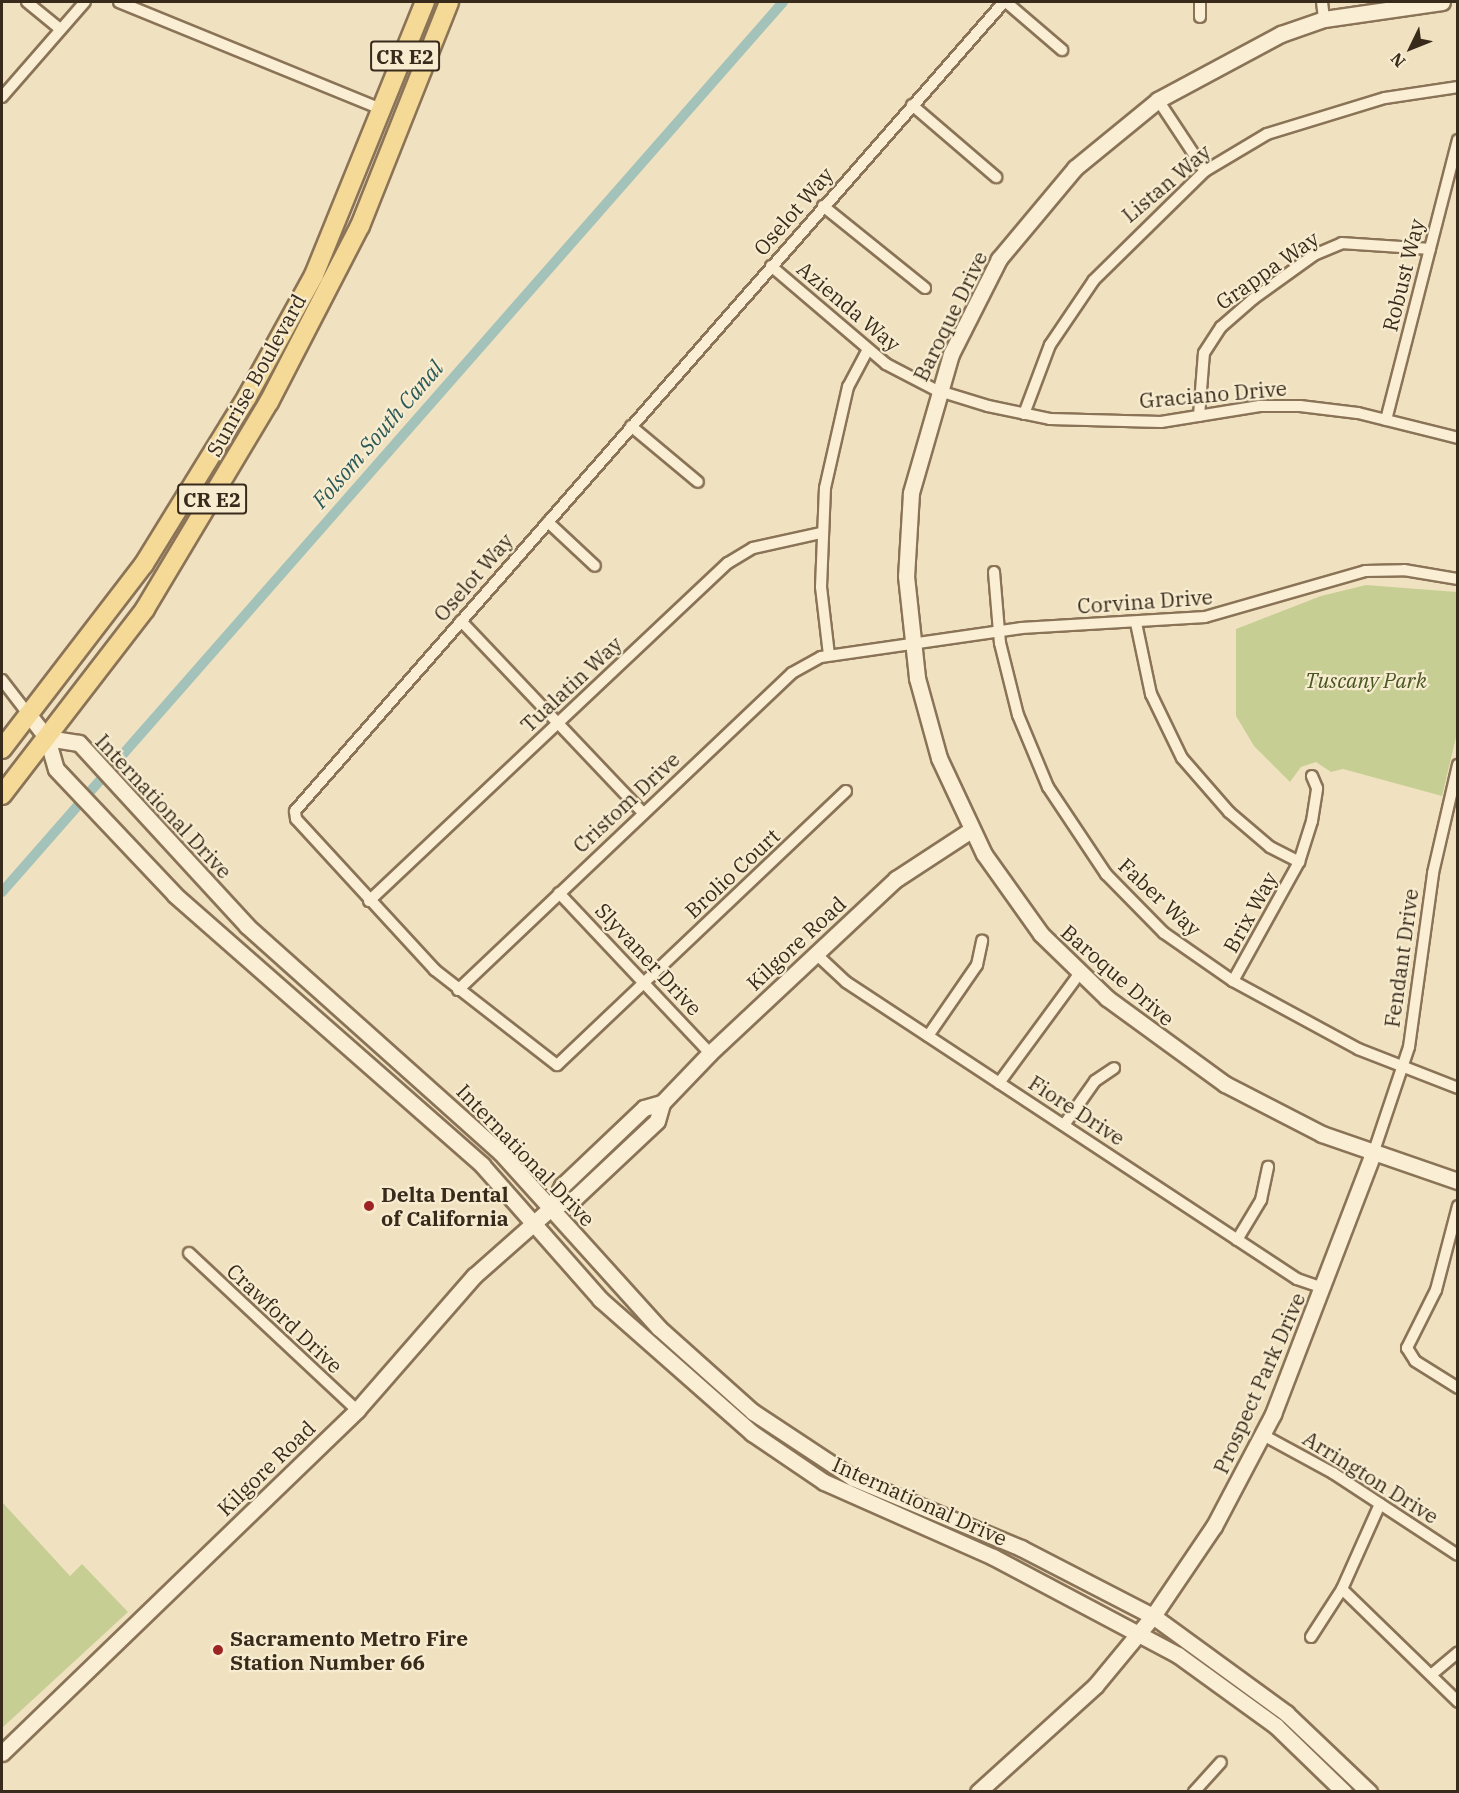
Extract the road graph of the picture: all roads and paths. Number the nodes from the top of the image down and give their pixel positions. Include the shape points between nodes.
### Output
1 (27, 2) edge
2 (85, 2) edge
3 (119, 2) edge
4 (427, 2) edge
5 (448, 2) edge
6 (1005, 2) edge
7 (1200, 2) edge
8 (1322, 2) edge
9 (1442, 2) edge
10 (1200, 17) dead end
11 (1324, 19) junction
12 (60, 29) junction
13 (1062, 50) dead end
14 (1458, 87) edge
15 (2, 97) edge
16 (1158, 100) junction
17 (912, 105) junction
18 (384, 110) junction
19 (407, 111) junction
20 (1458, 140) edge
21 (1205, 171) junction
22 (996, 177) dead end
23 (823, 206) junction
24 (351, 244) junction
25 (1430, 249) junction
26 (771, 266) junction
27 (925, 288) dead end
28 (867, 352) junction
29 (936, 390) junction
30 (1024, 414) junction
31 (1199, 416) junction
32 (1386, 420) junction
33 (632, 426) junction
34 (1458, 438) edge
35 (698, 482) dead end
36 (548, 522) junction
37 (821, 533) junction
38 (595, 566) dead end
39 (994, 572) dead end
40 (1458, 579) edge
41 (460, 621) junction
42 (1136, 623) junction
43 (999, 631) junction
44 (911, 643) junction
45 (829, 655) junction
46 (2, 680) edge
47 (29, 715) junction
48 (558, 723) junction
49 (47, 738) junction
50 (2, 749) edge
51 (1458, 765) edge
52 (1312, 776) dead end
53 (846, 791) dead end
54 (2, 795) edge
55 (643, 813) junction
56 (971, 830) junction
57 (1299, 862) junction
58 (559, 893) junction
59 (369, 901) junction
60 (982, 941) dead end
61 (815, 953) junction
62 (1079, 974) junction
63 (1233, 981) junction
64 (644, 983) junction
65 (458, 990) junction
66 (928, 1035) junction
67 (710, 1053) junction
68 (1113, 1068) dead end
69 (1404, 1069) junction
70 (999, 1083) junction
71 (1458, 1088) edge
72 (1064, 1125) junction
73 (1373, 1154) junction
74 (1268, 1167) dead end
75 (1458, 1181) edge
76 (1458, 1206) edge
77 (552, 1207) junction
78 (532, 1223) junction
79 (1237, 1240) junction
80 (189, 1253) dead end
81 (1323, 1288) junction
82 (1458, 1388) edge
83 (357, 1410) junction
84 (726, 1412) junction
85 (1263, 1436) junction
86 (810, 1451) junction
87 (790, 1459) junction
88 (883, 1493) junction
89 (1380, 1504) junction
90 (1458, 1555) edge
91 (1342, 1589) junction
92 (1153, 1616) junction
93 (1139, 1634) junction
94 (1311, 1637) dead end
95 (1458, 1652) edge
96 (1431, 1674) junction
97 (1458, 1702) edge
98 (2, 1753) edge
99 (1221, 1762) dead end
100 (978, 1791) edge
101 (1194, 1791) edge
102 (1344, 1791) edge
103 (1369, 1791) edge

1 - 12 street
2 - 12 street
3 - 18 street
4 - 18 main road, Sunrise Boulevard / CR E2
4 - 19 main road via 432,20 404,97
5 - 19 main road, Sunrise Boulevard / CR E2
6 - 13 street
6 - 17 street, Oselot Way
7 - 10 street
8 - 11 street
9 - 11 street, Baroque Drive
11 - 16 street, Baroque Drive via 1230,58
12 - 15 street
14 - 21 street, Listan Way via 1385,98 1267,134
16 - 21 street
16 - 29 street, Baroque Drive via 1075,168 1012,241 981,292
17 - 22 street
17 - 23 street, Oselot Way
18 - 24 main road via 391,130 348,228
18 - 47 main road, Sunrise Boulevard / CR E2 via 314,274 196,484 97,630
19 - 24 main road, Sunrise Boulevard / CR E2
20 - 25 street, Robust Way
21 - 30 street, Listan Way via 1094,280 1050,345
23 - 26 street, Oselot Way
23 - 27 street
24 - 49 main road, Sunrise Boulevard / CR E2 via 269,402 181,550 97,677
25 - 31 street, Grappa Way via 1342,243 1314,255 1252,299 1221,327 1204,353
25 - 32 street, Robust Way
26 - 28 street, Azienda Way
26 - 33 street, Oselot Way
28 - 29 street, Azienda Way
28 - 37 street via 841,411
29 - 30 street, Graciano Drive
29 - 44 street, Baroque Drive via 911,493 906,576
30 - 31 street, Graciano Drive via 1161,422
31 - 32 street, Graciano Drive via 1300,406
32 - 34 street, Graciano Drive
33 - 35 street
33 - 36 street, Oselot Way
36 - 38 street
36 - 41 street, Oselot Way
37 - 45 street
37 - 48 street, Tualatin Way via 753,548 728,563
39 - 43 street, Faber Way
40 - 42 street, Corvina Drive via 1404,570 1365,571 1328,578 1232,613
41 - 48 street
41 - 59 street, Oselot Way via 295,810 296,819
42 - 43 street, Corvina Drive
42 - 57 street via 1151,694 1182,758 1229,812 1270,847
43 - 44 street, Corvina Drive
43 - 63 street, Faber Way via 1031,752 1077,836 1164,933
44 - 45 street, Corvina Drive
44 - 56 street, Baroque Drive via 936,748
45 - 55 street, Cristom Drive via 792,673
46 - 47 street
47 - 49 street
47 - 50 main road, Sunrise Boulevard / CR E2
48 - 55 street
48 - 59 street, Tualatin Way
49 - 54 main road, Sunrise Boulevard / CR E2
49 - 77 street, International Drive via 79,744 247,926 471,1124
49 - 78 street, International Drive via 56,769 119,837 243,957 482,1165
51 - 69 street, Fendant Drive via 1433,873
52 - 57 street, Brix Way via 1317,788
53 - 64 street, Brolio Court
55 - 58 street, Cristom Drive
56 - 61 street, Kilgore Road via 896,879
56 - 62 street, Baroque Drive via 1023,912
57 - 63 street, Brix Way
58 - 64 street, Slyvaner Drive
58 - 65 street, Cristom Drive
59 - 65 street, Oselot Way
60 - 66 street via 977,964
61 - 66 street, Fiore Drive via 846,982
61 - 67 street, Kilgore Road
62 - 70 street
62 - 73 street, Baroque Drive via 1149,1033 1225,1084
63 - 69 street, Faber Way
64 - 65 street, Oselot Way via 557,1065
64 - 67 street, Slyvaner Drive
66 - 70 street, Fiore Drive
67 - 77 street, Kilgore Road via 662,1103 657,1121 575,1198
68 - 72 street via 1095,1081
69 - 71 street, Faber Way
69 - 73 street, Fendant Drive
70 - 72 street, Fiore Drive
72 - 79 street, Fiore Drive
73 - 75 street, Baroque Drive
73 - 81 street, Prospect Park Drive
74 - 79 street via 1261,1200
76 - 82 street via 1436,1290 1407,1348 1415,1361
77 - 78 street, Kilgore Road
77 - 86 street, International Drive via 689,1358
78 - 83 street, Kilgore Road via 474,1276
78 - 84 street, International Drive via 600,1299
79 - 81 street, Fiore Drive via 1297,1279
80 - 83 street, Crawford Drive
81 - 85 street, Prospect Park Drive
83 - 98 street, Kilgore Road
84 - 86 street via 786,1447
84 - 87 street, International Drive
85 - 89 street, Arrington Drive
85 - 92 street, Prospect Park Drive via 1214,1526
86 - 88 street, International Drive
87 - 88 street via 815,1465 862,1491
87 - 93 street, International Drive via 824,1482 993,1557
88 - 92 street, International Drive via 1021,1548
89 - 90 street, Arrington Drive
89 - 91 street
91 - 94 street
91 - 96 street
92 - 93 street, Prospect Park Drive
92 - 103 street, International Drive via 1286,1713
93 - 100 street, Prospect Park Drive via 1063,1719
93 - 102 street, International Drive via 1178,1655 1276,1726
95 - 96 street
96 - 97 street
99 - 101 street

